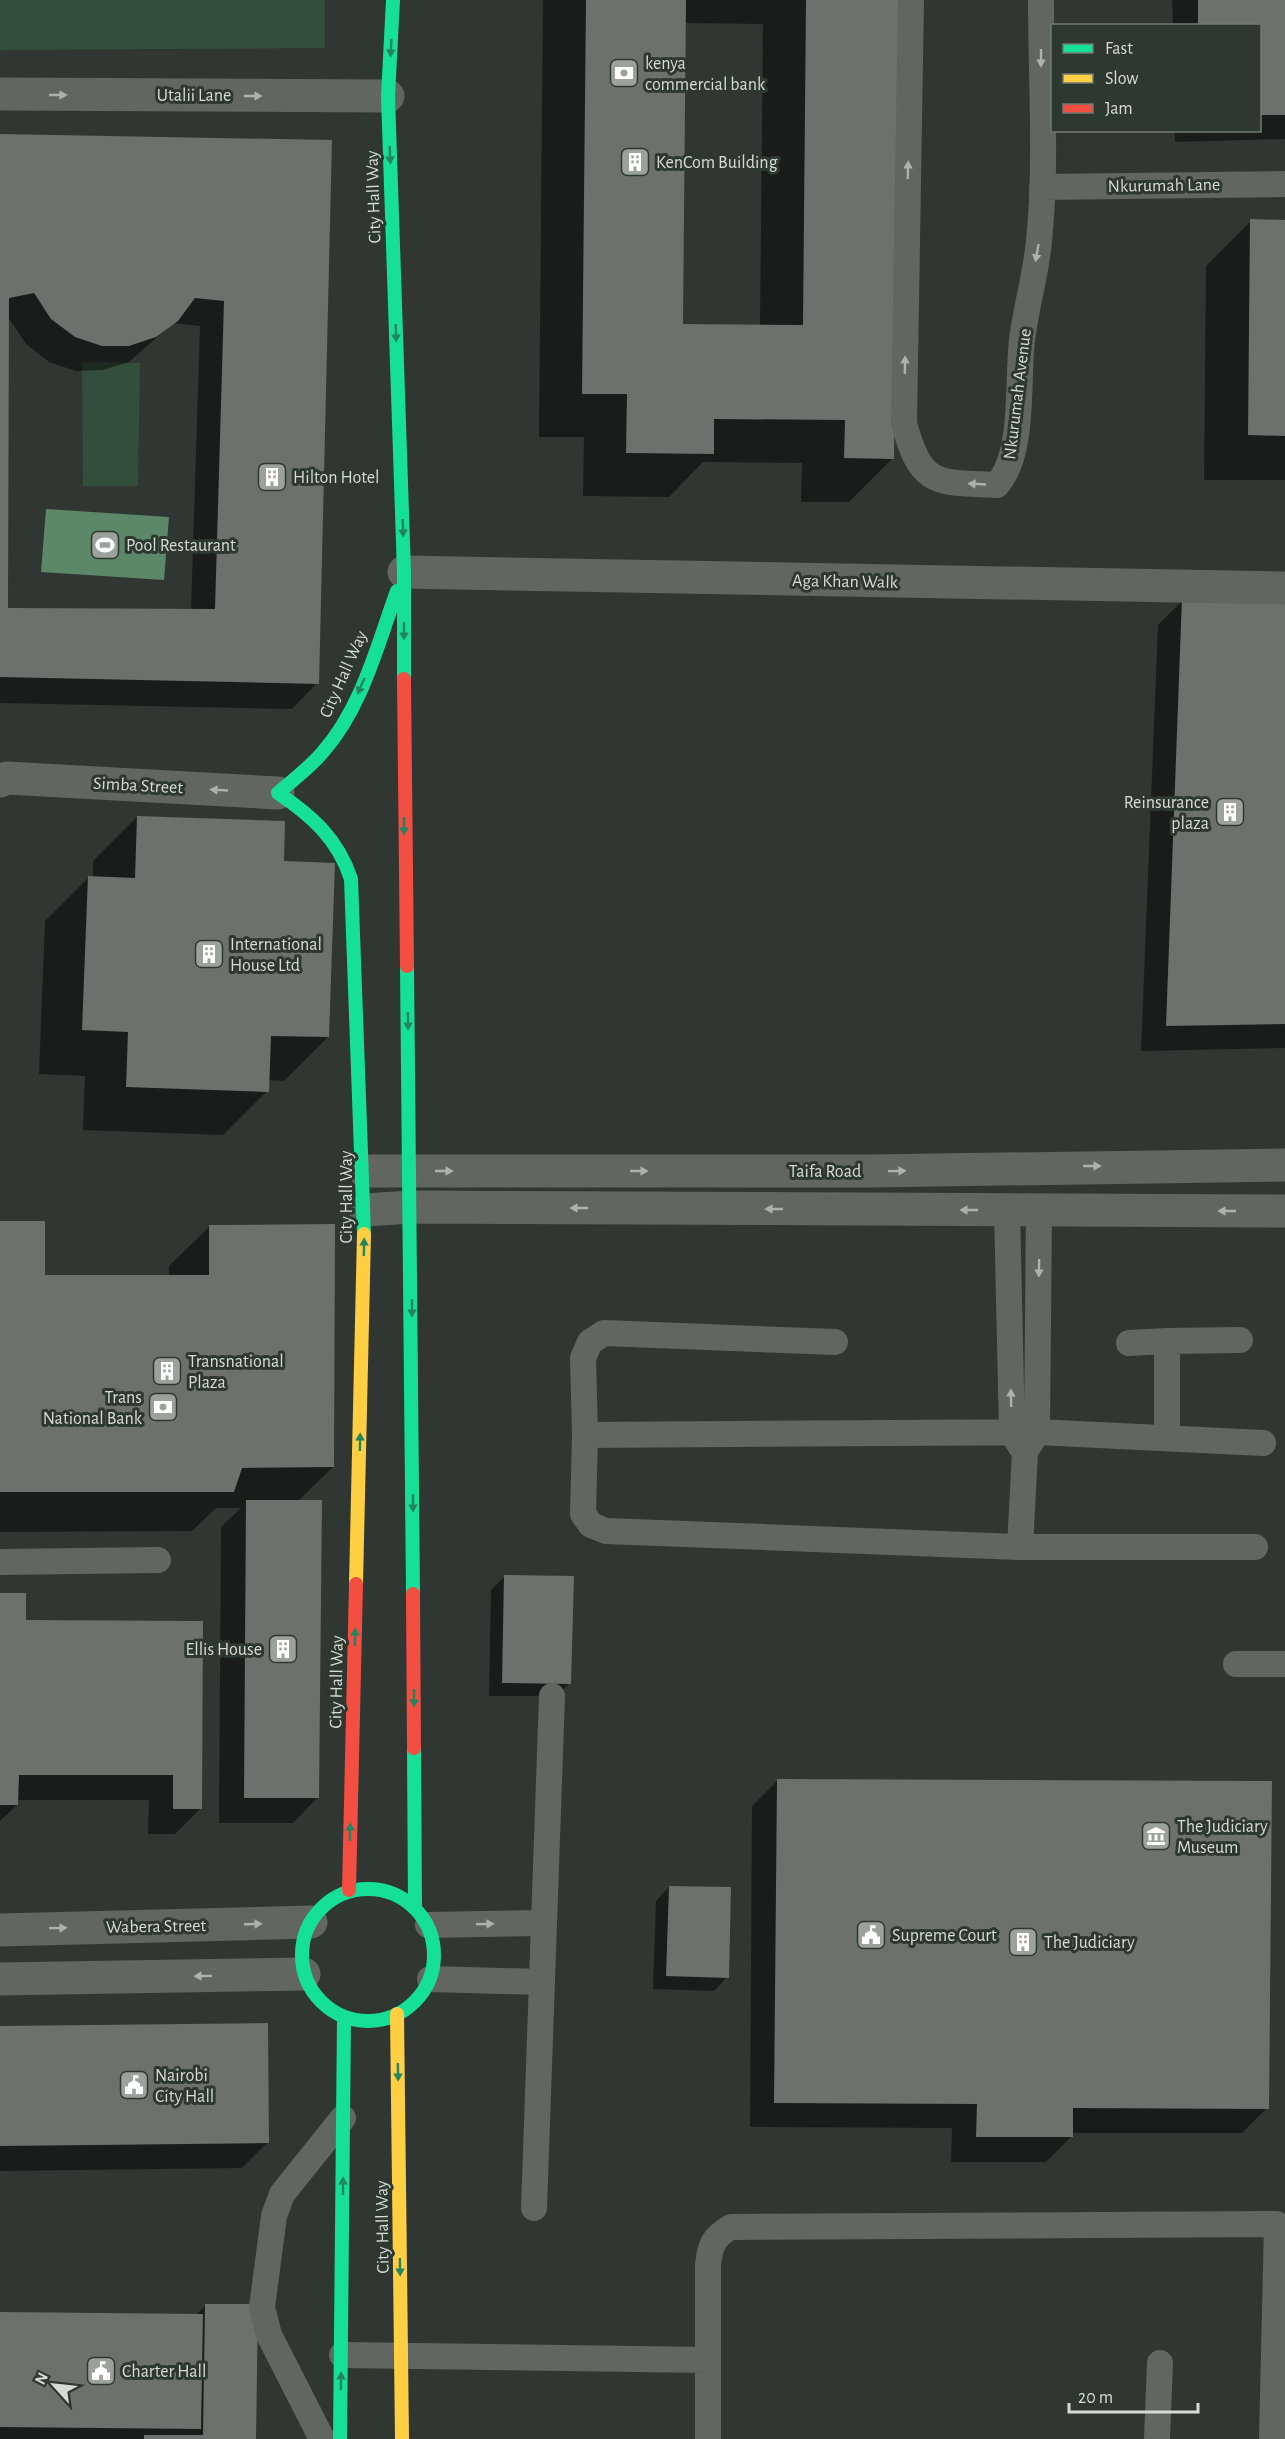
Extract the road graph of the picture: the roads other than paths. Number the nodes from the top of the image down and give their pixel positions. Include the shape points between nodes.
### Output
1 (393, 0) edge
2 (911, 0) edge
3 (1041, 0) edge
4 (0, 94) edge
5 (388, 96) junction
6 (1285, 184) edge
7 (1042, 187) junction
8 (404, 573) junction
9 (1285, 588) edge
10 (2, 778) edge
11 (278, 793) junction
12 (1285, 1165) edge
13 (365, 1171) junction
14 (410, 1171) junction
15 (411, 1207) junction
16 (365, 1210) junction
17 (1007, 1210) junction
18 (1040, 1210) junction
19 (1285, 1211) edge
20 (1240, 1340) dead end
21 (1167, 1341) junction
22 (835, 1342) dead end
23 (1129, 1343) dead end
24 (585, 1435) junction
25 (1167, 1438) junction
26 (1024, 1439) junction
27 (1263, 1443) dead end
28 (1020, 1547) junction
29 (1255, 1547) dead end
30 (158, 1560) dead end
31 (0, 1562) edge
32 (1236, 1664) dead end
33 (1285, 1664) edge
34 (552, 1696) dead end
35 (349, 1890) junction
36 (421, 1916) junction
37 (311, 1922) junction
38 (543, 1923) junction
39 (0, 1930) edge
40 (304, 1974) junction
41 (0, 1979) edge
42 (430, 1979) junction
43 (542, 1982) junction
44 (397, 2014) junction
45 (344, 2018) junction
46 (343, 2118) junction
47 (534, 2208) dead end
48 (1281, 2224) edge
49 (342, 2355) junction
50 (401, 2357) junction
51 (708, 2360) junction
52 (1160, 2363) dead end
53 (322, 2439) edge
54 (340, 2439) edge
55 (402, 2439) edge
56 (708, 2439) edge
57 (1157, 2439) edge
58 (1272, 2439) edge

1 -> 5 street, City Hall Way
7 -> 2 lane, Nkurumah Avenue via 1039,243 1022,339 1009,466 997,485 944,482 924,473 911,450 904,423
3 -> 7 lane, Nkurumah Avenue
4 -> 5 street, Utalii Lane
5 -> 8 street, City Hall Way
6 - 7 lane, Nkurumah Lane
8 - 9 street, Aga Khan Walk
8 -> 11 street, City Hall Way via 346,718 330,745
8 -> 14 street, City Hall Way
11 -> 10 street, Simba Street
11 - 13 street, City Hall Way via 326,830 347,861
14 -> 12 street, Taifa Road via 871,1171
13 - 14 street, Taifa Road
13 - 16 street, City Hall Way
14 - 15 street, City Hall Way
15 - 16 street
17 -> 15 street
15 -> 36 street, City Hall Way
35 -> 16 street, City Hall Way
17 - 18 street
26 -> 17 lane
19 -> 18 street
18 -> 26 lane
20 - 21 lane
21 - 23 lane
21 - 25 lane
22 - 24 lane via 604,1333 590,1342 583,1358
24 - 26 lane
24 - 28 lane via 582,1514 591,1525 606,1531
25 - 26 lane
25 - 27 lane
26 - 28 lane
28 - 29 lane
30 - 31 lane
32 - 33 lane
34 - 38 lane
35 - 36 street via 392,1892
35 - 37 street via 328,1901
36 -> 38 lane
36 - 42 street via 435,1955
39 -> 37 street, Wabera Street
37 - 40 street via 301,1955
38 - 43 lane
40 -> 41 street
40 - 45 street via 310,1989 326,2007
42 - 43 lane
42 - 44 street via 417,1998
43 - 47 lane
44 - 45 street via 366,2024
44 -> 50 street, City Hall Way
45 - 46 street
49 -> 46 street
46 - 53 lane via 282,2194 274,2216 262,2307 269,2335
48 - 51 lane via 730,2227 718,2234 710,2246
48 - 58 lane
49 - 50 lane
54 -> 49 street
50 - 51 lane
50 - 55 street, City Hall Way
51 - 56 lane
52 - 57 lane

